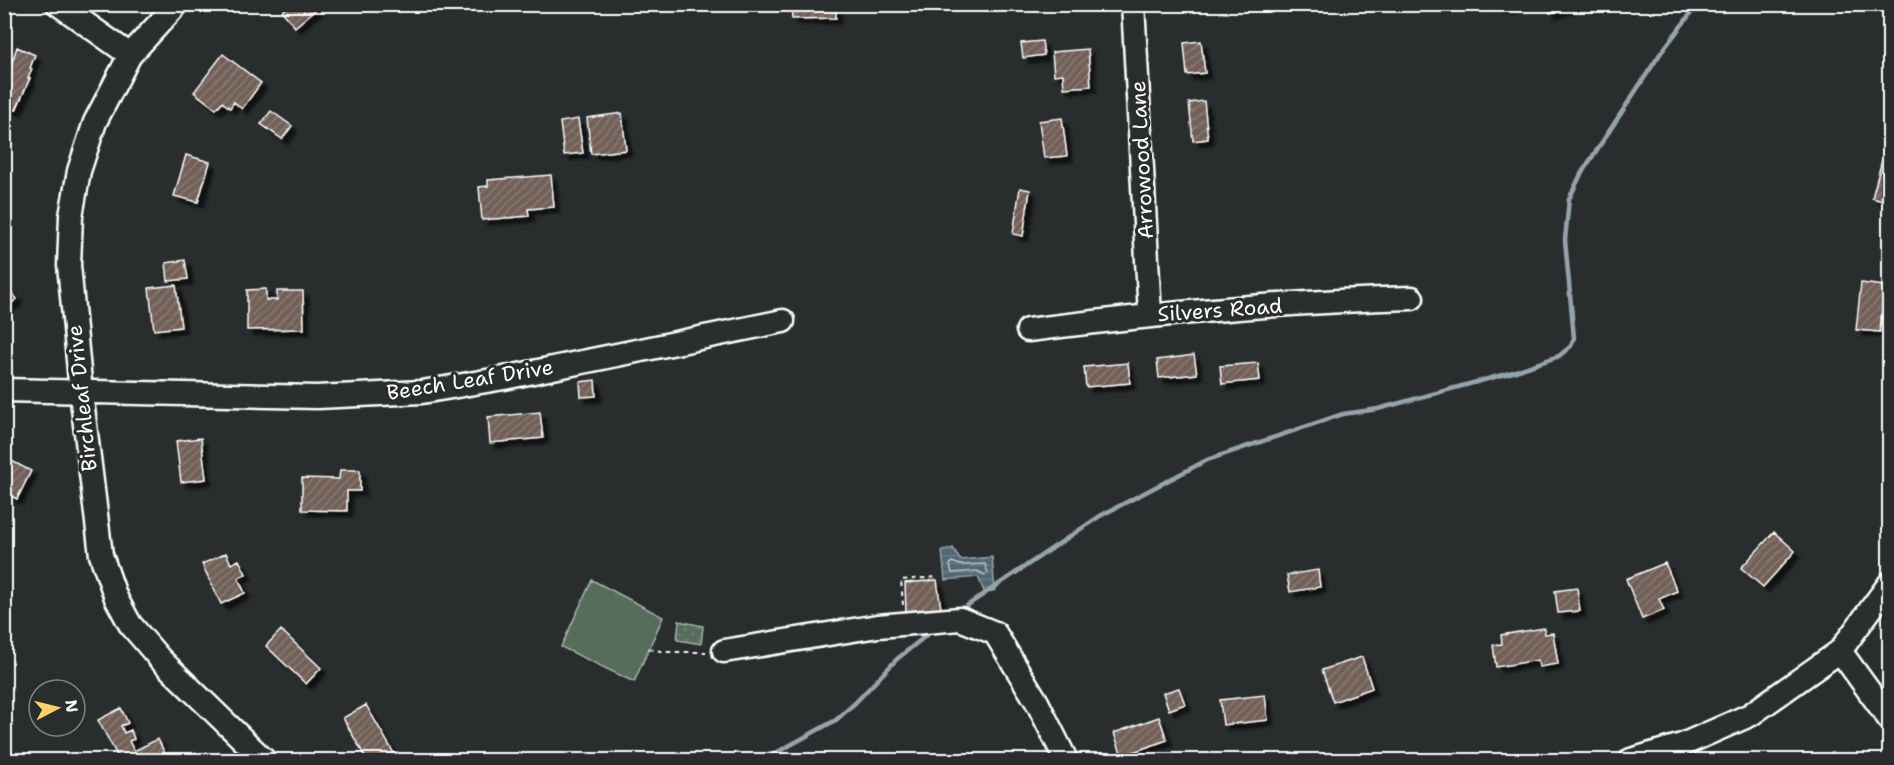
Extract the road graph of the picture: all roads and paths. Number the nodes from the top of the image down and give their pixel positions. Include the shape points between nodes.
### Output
1 (58, 4) edge
2 (177, 4) edge
3 (1133, 4) edge
4 (130, 55) junction
5 (1413, 298) dead end
6 (1150, 315) junction
7 (783, 321) dead end
8 (1028, 330) dead end
9 (4, 390) edge
10 (81, 392) junction
11 (937, 577) dead end
12 (1890, 583) edge
13 (903, 608) dead end
14 (649, 649) dead end
15 (724, 651) joint
16 (1839, 651) junction
17 (1890, 720) edge
18 (264, 760) edge
19 (1066, 760) edge
20 (1631, 760) edge

1 - 4 street
2 - 4 street, Birchleaf Drive
3 - 6 street, Arrowood Lane
4 - 10 street, Birchleaf Drive via 95,122 74,195 69,266
5 - 6 street, Silvers Road
6 - 8 street, Silvers Road
7 - 10 street, Beech Leaf Drive via 422,392 317,397
9 - 10 street, Beech Leaf Drive
10 - 18 street, Birchleaf Drive via 101,555 116,598 130,624 160,659
11 - 13 path via 901,580
12 - 16 street
14 - 15 path
15 - 19 street via 878,626 960,619 995,633
16 - 17 street
16 - 20 street via 1750,715 1682,745

